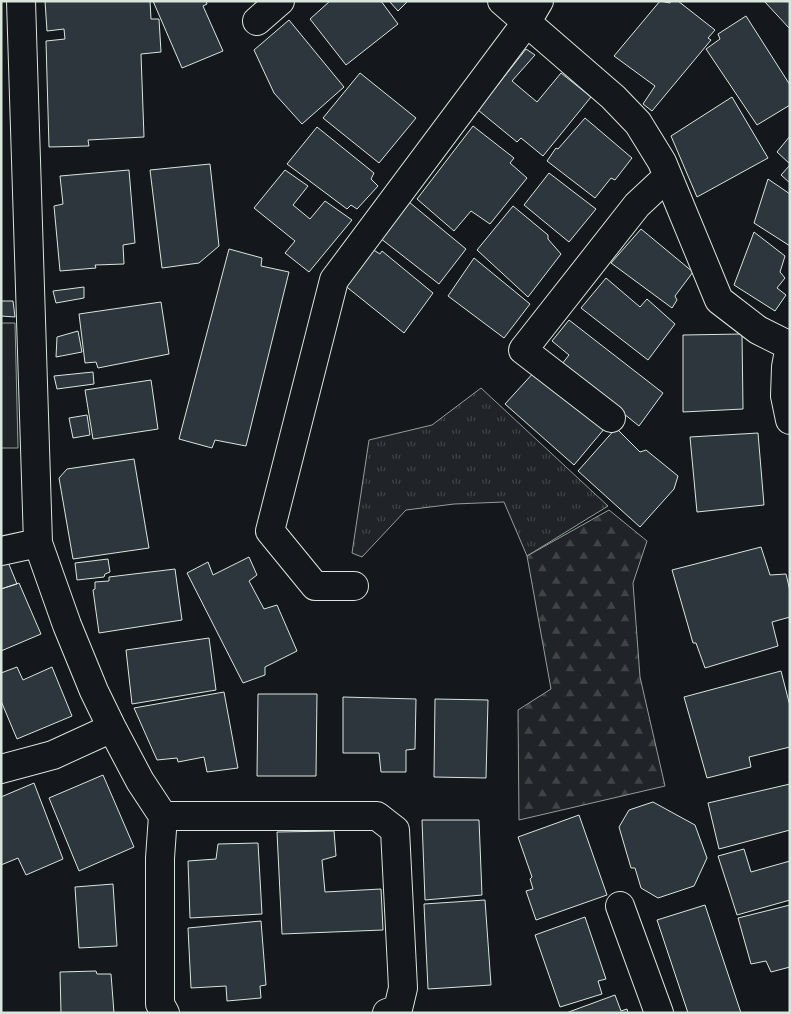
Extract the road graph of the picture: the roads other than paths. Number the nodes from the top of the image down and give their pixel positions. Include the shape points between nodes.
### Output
1 (21, 1) edge
2 (280, 1) edge
3 (502, 1) edge
4 (533, 12) edge
5 (257, 21) dead end
6 (667, 177) junction
7 (790, 346) edge
8 (611, 418) dead end
9 (790, 420) edge
10 (38, 543) junction
11 (1, 551) edge
12 (354, 586) dead end
13 (112, 728) junction
14 (1, 769) edge
15 (163, 816) junction
16 (620, 906) dead end
17 (165, 1013) edge
18 (387, 1013) edge
19 (659, 1013) edge

1 - 10 street
2 - 5 street
3 - 4 street
4 - 6 street via 638,123 662,162
4 - 12 street via 334,280 270,530 315,586
6 - 7 street via 719,300 758,330
6 - 8 street via 636,205 523,350
7 - 9 street via 785,396
10 - 11 street
10 - 13 street via 67,625
13 - 14 street via 53,755
13 - 15 street via 140,782
15 - 17 street via 160,1004
15 - 18 street via 377,816 395,830 403,988 398,1009
16 - 19 street

